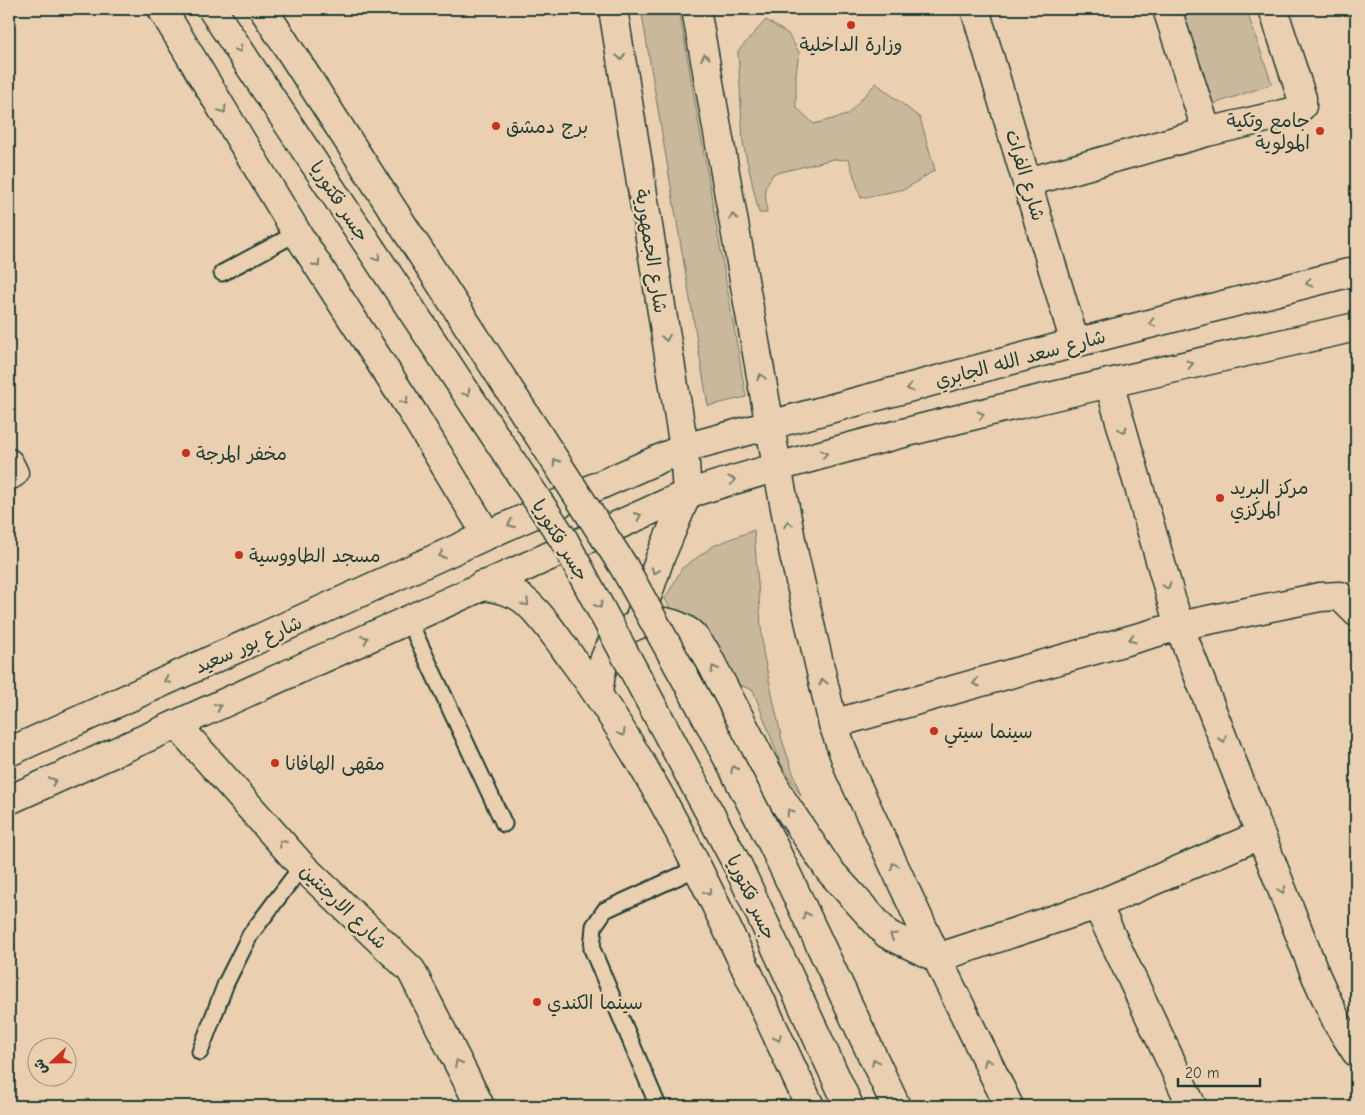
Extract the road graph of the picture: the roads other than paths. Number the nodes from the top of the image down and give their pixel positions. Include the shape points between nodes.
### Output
1 (162, 9) edge
2 (212, 9) edge
3 (263, 9) edge
4 (613, 9) edge
5 (696, 9) edge
6 (975, 9) edge
7 (1167, 9) edge
8 (1273, 9) edge
9 (1206, 132) junction
10 (1028, 182) junction
11 (297, 233) junction
12 (1356, 271) edge
13 (222, 273) dead end
14 (1356, 326) edge
15 (1075, 343) junction
16 (1109, 383) junction
17 (770, 425) junction
18 (684, 448) junction
19 (9, 463) edge
20 (776, 466) junction
21 (9, 476) edge
22 (687, 494) junction
23 (487, 535) junction
24 (482, 585) junction
25 (1356, 612) edge
26 (408, 619) junction
27 (638, 623) junction
28 (1179, 626) junction
29 (598, 693) junction
30 (833, 724) junction
31 (178, 726) junction
32 (9, 752) edge
33 (9, 800) edge
34 (504, 824) dead end
35 (1260, 835) junction
36 (302, 866) junction
37 (697, 868) junction
38 (1097, 905) junction
39 (936, 958) junction
40 (200, 1052) dead end
41 (1356, 1052) edge
42 (480, 1106) edge
43 (658, 1106) edge
44 (810, 1106) edge
45 (849, 1106) edge
46 (896, 1106) edge
47 (1009, 1106) edge
48 (1192, 1106) edge

1 -> 11 main road
2 -> 45 main road, جسر فكتوريا, bridge via 564,540 738,866
46 -> 3 main road, جسر فكتوريا, bridge via 773,845 624,567
4 -> 18 main road, شارع الجمهورية
17 -> 5 main road
6 - 10 main road, شارع الفرات
7 - 9 main road
8 - 9 main road via 1302,106 1296,111
9 - 10 main road
10 - 15 main road, شارع الفرات
11 - 13 lane
11 -> 23 main road
12 -> 15 main road, شارع سعد الله الجابري
16 -> 14 main road
15 -> 17 main road, شارع سعد الله الجابري
20 -> 16 main road
16 -> 28 main road
17 - 18 main road, شارع سعد الله الجابري
17 - 20 main road
18 - 22 main road, شارع الجمهورية
18 -> 23 main road, شارع بور سعيد
19 - 21 main road via 14,473
22 -> 20 main road
30 -> 20 main road
24 -> 22 main road
22 -> 27 main road via 660,558
23 -> 32 main road, شارع بور سعيد
24 - 26 main road
24 -> 29 main road via 518,596 546,624
25 - 28 main road via 1340,596 1320,596
31 -> 26 main road
26 - 34 lane
27 - 29 main road via 617,637 605,658
39 -> 27 main road via 887,934 829,870 781,798 705,651 690,633 665,621
28 -> 30 main road
28 -> 35 main road
29 -> 37 main road
39 -> 30 main road via 850,771
33 -> 31 main road
36 -> 31 main road, شارع الارجنتين
35 - 38 main road
35 -> 41 main road via 1316,976 1338,1024
36 - 40 lane via 250,935 226,983
42 -> 36 main road, شارع الارجنتين via 411,970
37 - 43 lane via 606,910 594,926 592,949
37 -> 44 main road
38 - 39 main road
38 - 48 main road
47 -> 39 main road

